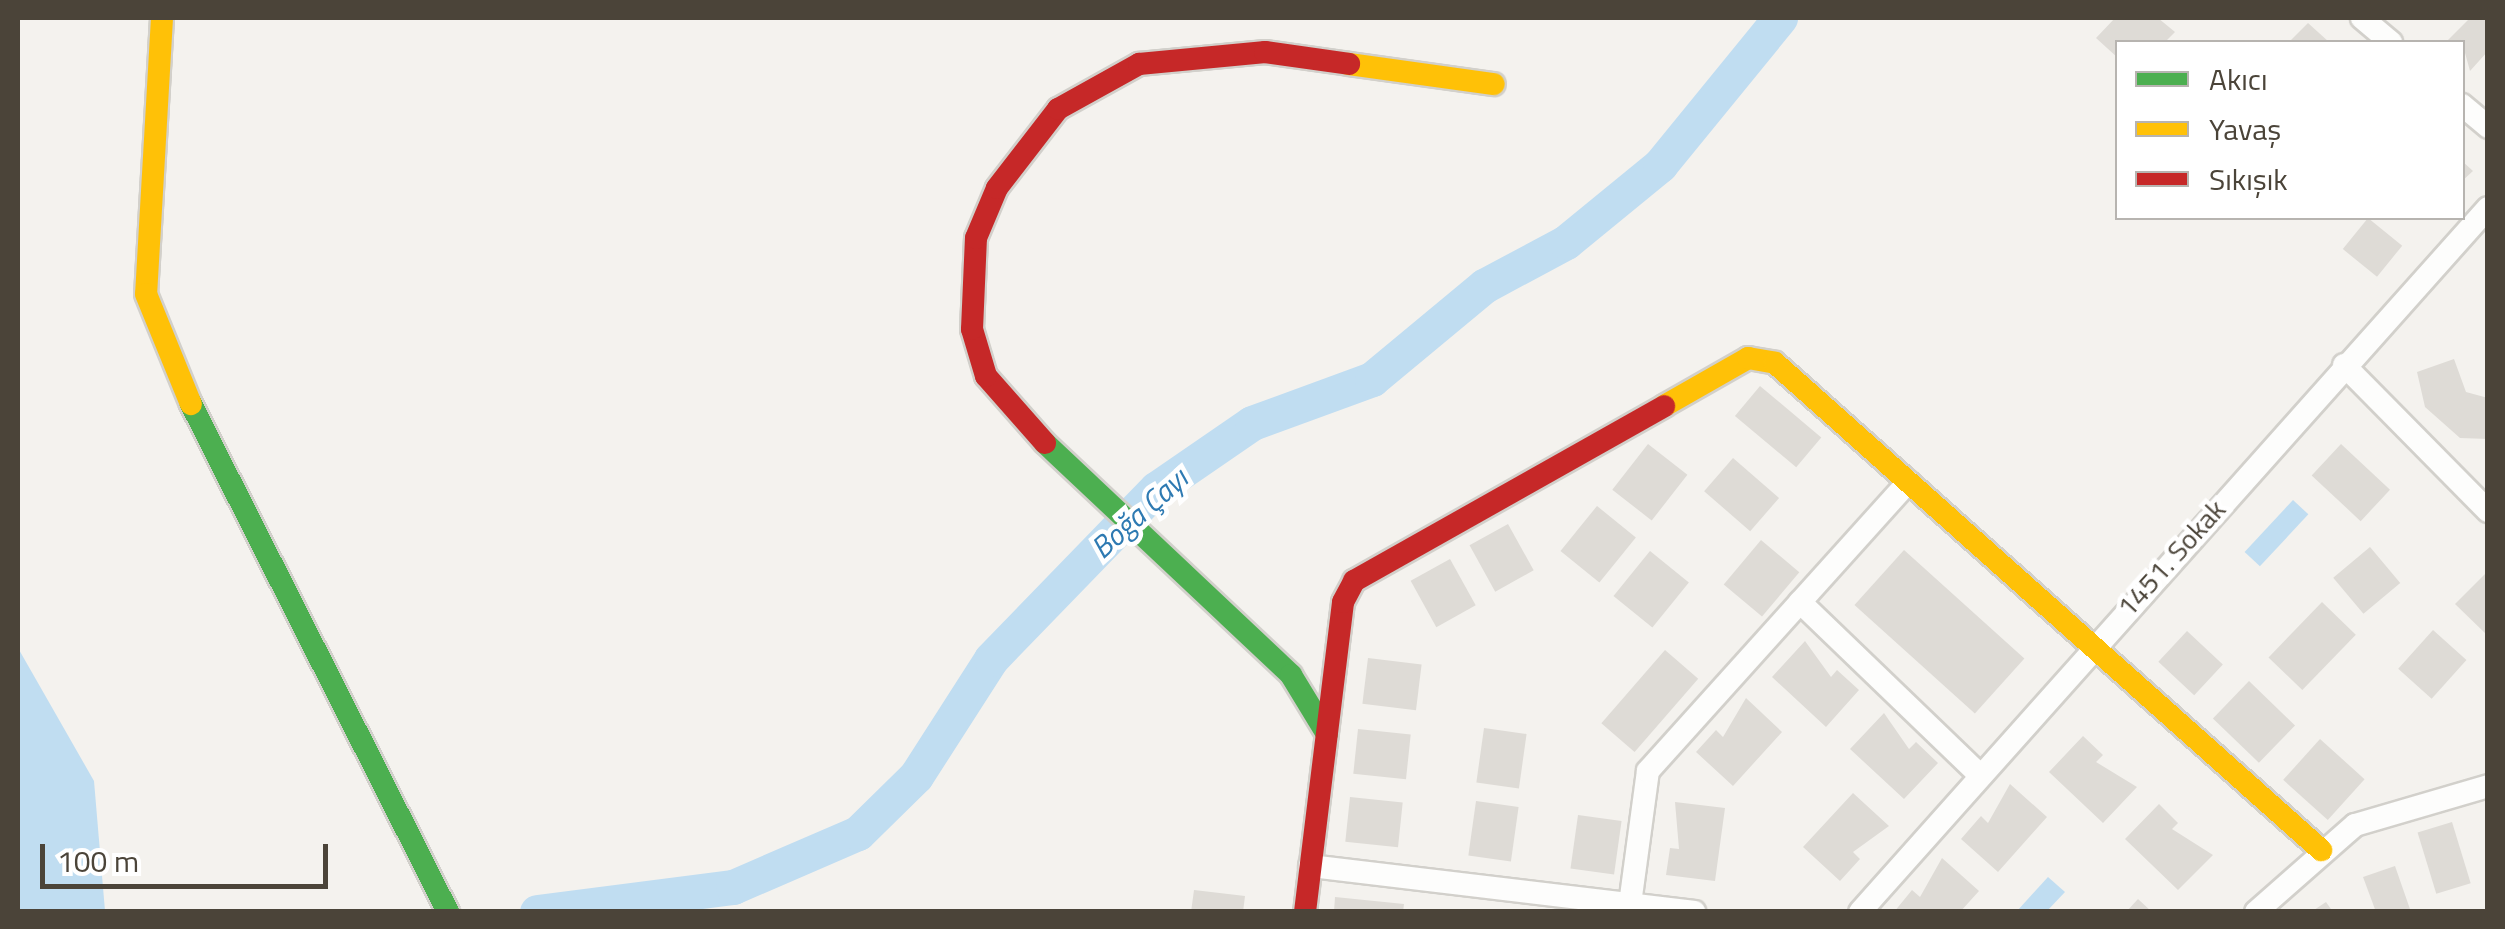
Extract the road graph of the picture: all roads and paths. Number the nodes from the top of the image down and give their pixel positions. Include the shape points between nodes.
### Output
1 (162, 18) edge
2 (2362, 18) edge
3 (2389, 40) edge
4 (1494, 84) dead end
5 (2465, 108) edge
6 (2488, 127) edge
7 (2488, 208) edge
8 (2344, 366) junction
9 (1908, 482) junction
10 (2488, 511) edge
11 (1800, 602) junction
12 (2092, 646) junction
13 (1326, 734) junction
14 (1980, 775) junction
15 (2488, 786) edge
16 (2321, 850) junction
17 (1310, 866) junction
18 (1630, 904) junction
19 (448, 911) edge
20 (1305, 912) edge
21 (1694, 912) edge
22 (1860, 912) edge
23 (2256, 912) edge

1 - 19 street via 146,294 164,352
2 - 3 street
4 - 13 street via 1265,52 1188,52 1099,80 1058,109 997,188 976,238 972,329 986,376 1013,412 1291,676
5 - 6 street
7 - 8 street, 1451. Sokak
8 - 10 street
8 - 12 street, 1451. Sokak
9 - 11 street
9 - 12 street
9 - 13 street via 1775,363 1748,358 1354,581 1343,602
11 - 14 street
11 - 18 street via 1648,771
12 - 14 street, 1451. Sokak
12 - 16 street
13 - 17 street
14 - 22 street, 1451. Sokak
15 - 16 street via 2355,825
16 - 23 street
17 - 18 street
17 - 20 street
18 - 21 street

